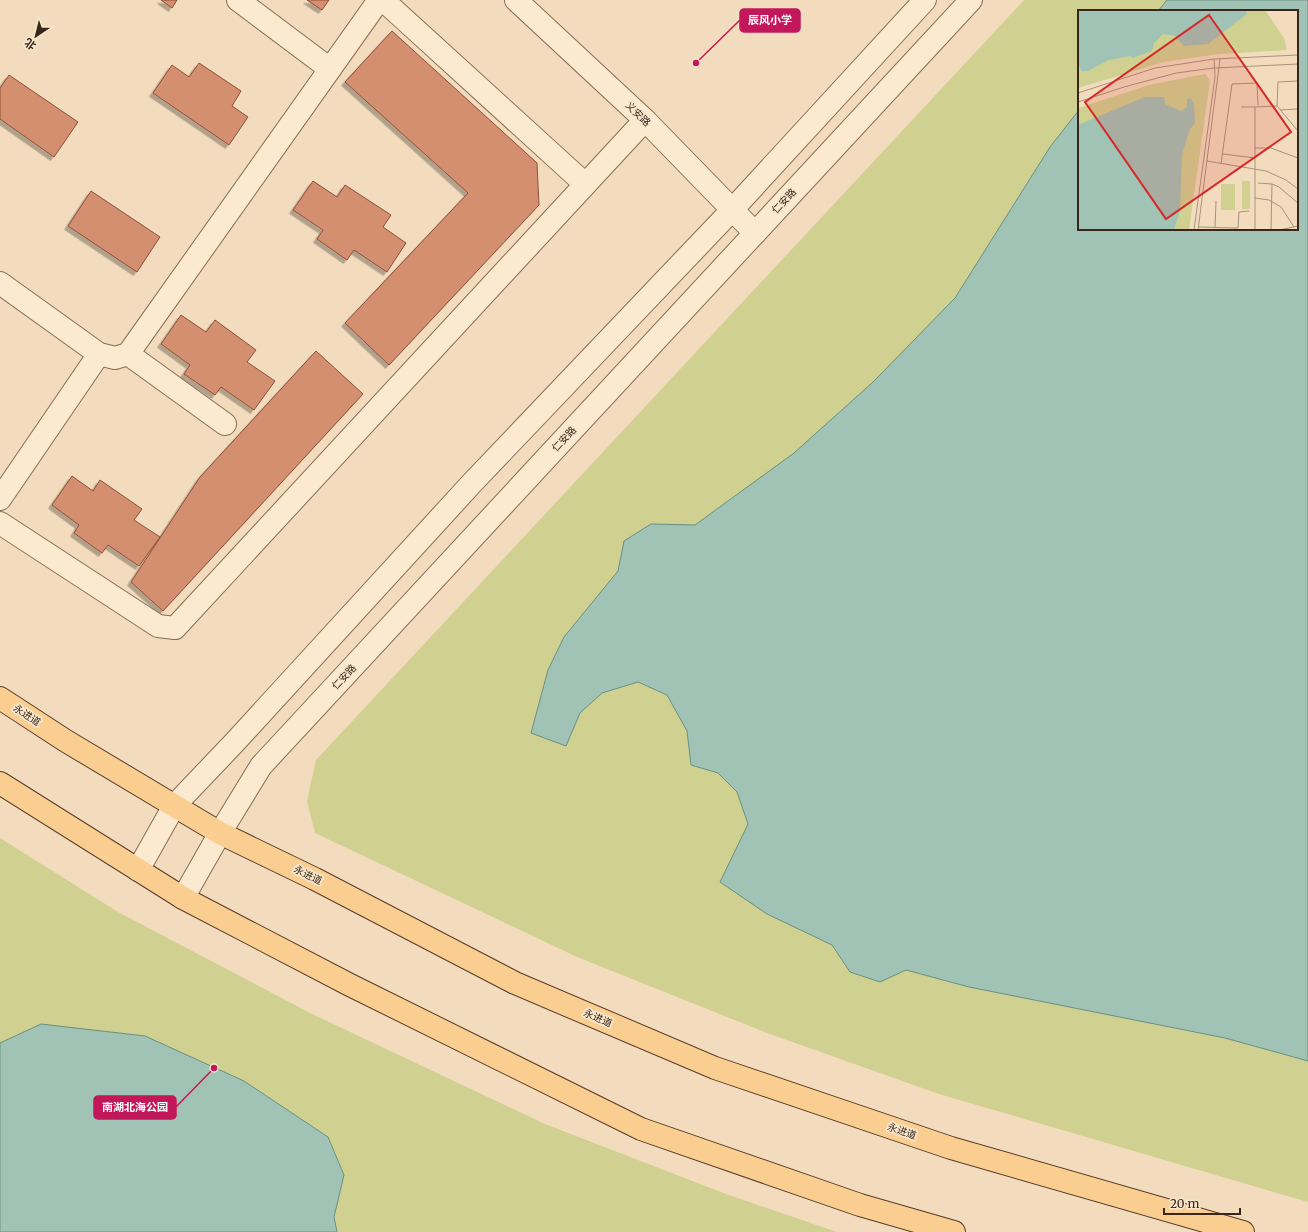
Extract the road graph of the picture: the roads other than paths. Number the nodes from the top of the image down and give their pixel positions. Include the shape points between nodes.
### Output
1 (238, 0) edge
2 (380, 0) edge
3 (383, 0) edge
4 (516, 0) edge
5 (926, 0) edge
6 (971, 0) edge
7 (330, 69) junction
8 (645, 120) junction
9 (585, 184) junction
10 (732, 210) junction
11 (755, 233) junction
12 (0, 283) edge
13 (100, 354) junction
14 (128, 354) junction
15 (225, 424) dead end
16 (0, 499) edge
17 (0, 523) edge
18 (0, 698) edge
19 (0, 782) edge
20 (174, 806) junction
21 (220, 833) junction
22 (138, 870) junction
23 (183, 898) junction
24 (954, 1232) edge
25 (1243, 1232) edge

1 - 7 street
2 - 7 street
3 - 9 street
4 - 8 street, 义安路
5 - 10 street
6 - 11 street, 仁安路
7 - 14 street
8 - 9 street
8 - 10 street, 义安路
9 - 17 street via 175,628 158,626
10 - 11 street, 义安路
10 - 20 street via 472,484
11 - 21 street, 仁安路 via 261,766
12 - 13 street
13 - 14 street via 115,358
13 - 16 street
14 - 15 street
18 - 20 main road, 永进道
19 - 22 main road
20 - 21 main road, 永进道
20 - 22 street
21 - 23 street, 仁安路
21 - 25 main road, 永进道 via 515,982 715,1068 951,1148
22 - 23 main road
23 - 24 main road via 350,985 641,1130 860,1205

